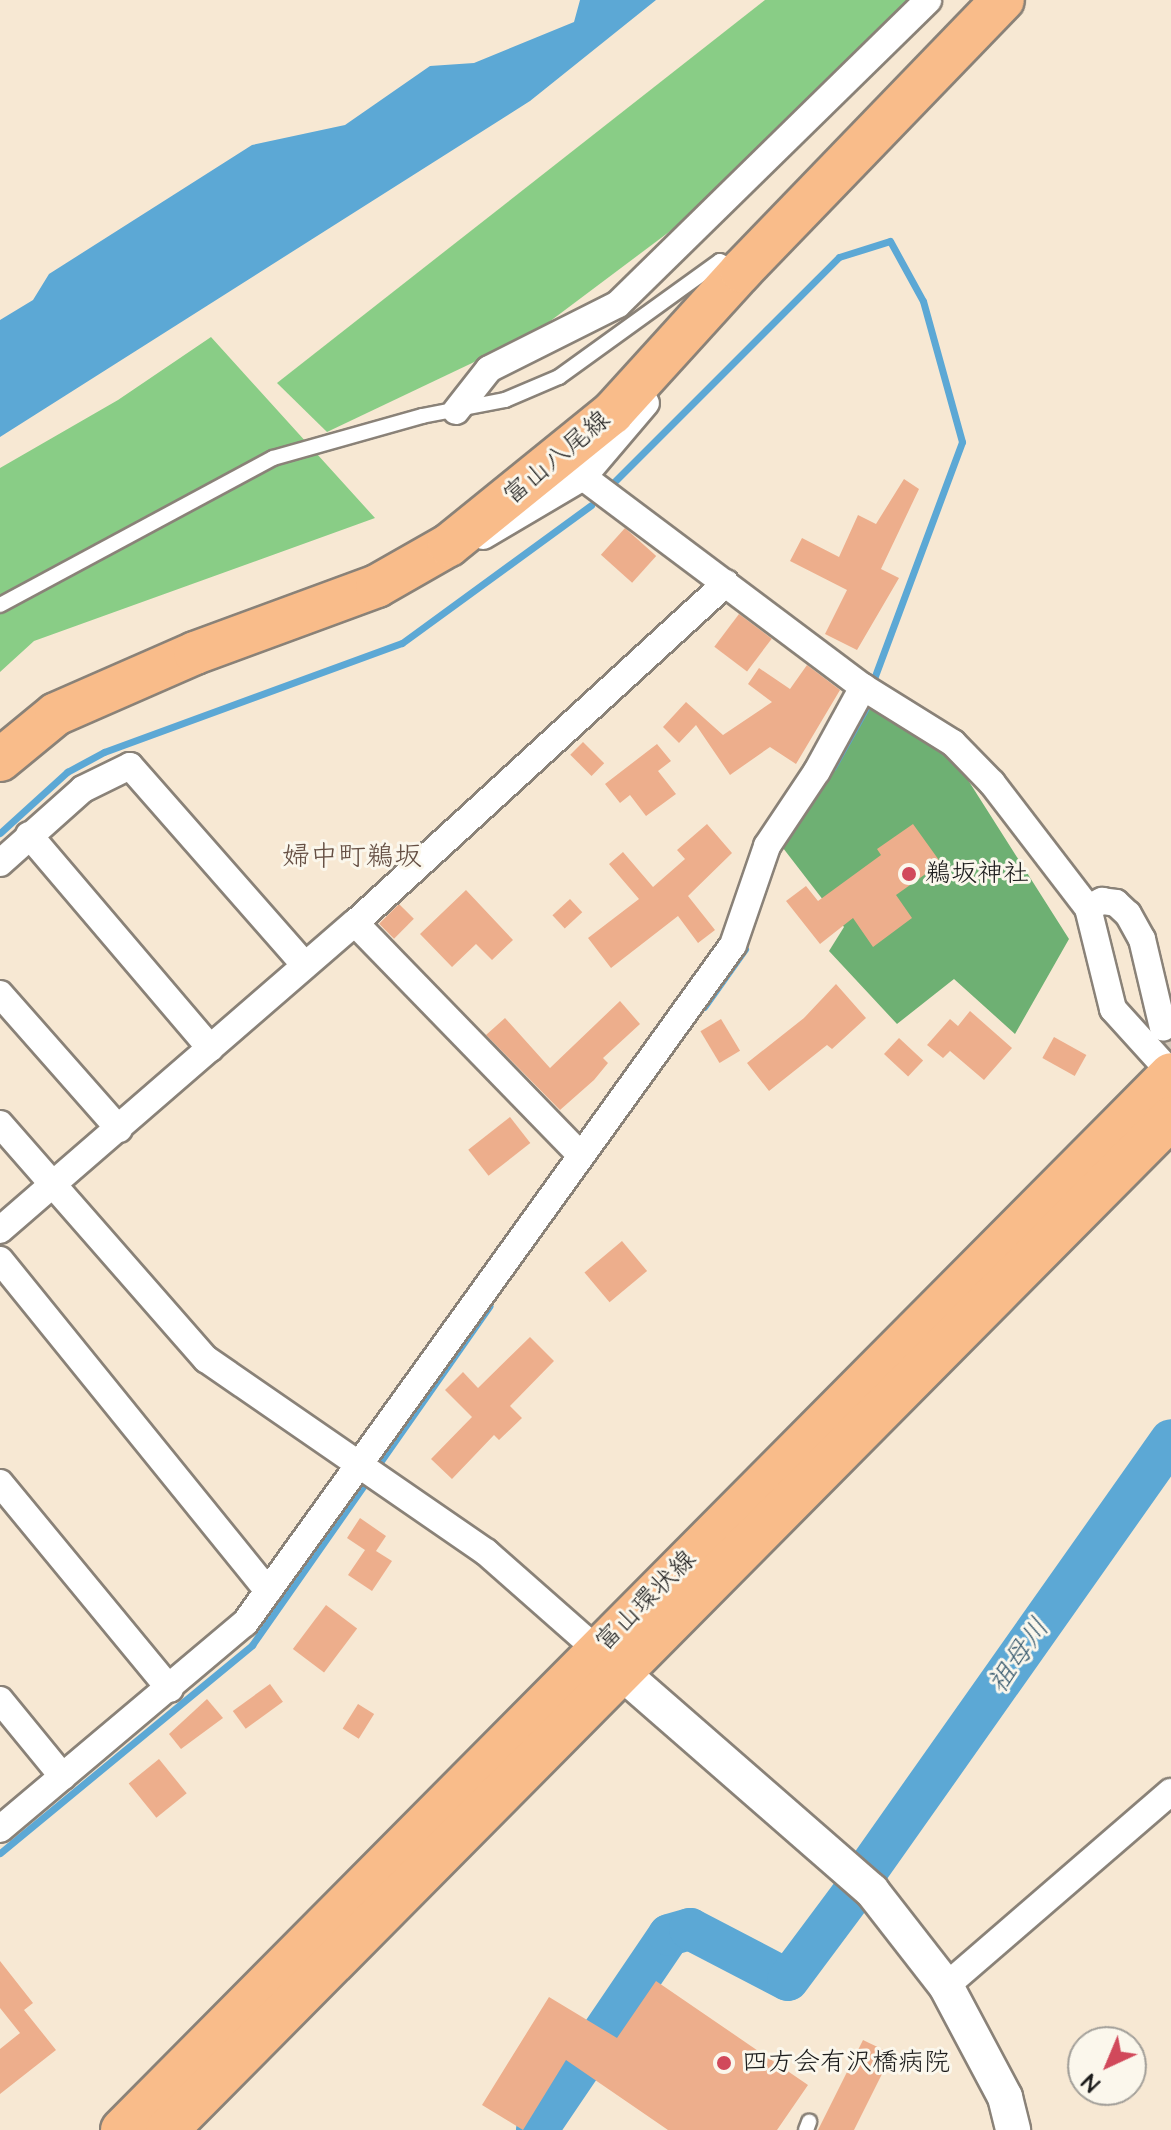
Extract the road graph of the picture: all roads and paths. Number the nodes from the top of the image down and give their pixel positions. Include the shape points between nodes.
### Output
1 (928, 0) edge
2 (1003, 0) edge
3 (741, 271) junction
4 (456, 411) junction
5 (583, 477) junction
6 (726, 583) junction
7 (377, 586) junction
8 (0, 605) edge
9 (868, 691) junction
10 (0, 760) edge
11 (29, 835) junction
12 (0, 863) edge
13 (1088, 908) junction
14 (355, 923) junction
15 (304, 964) junction
16 (0, 994) edge
17 (1163, 1028) dead end
18 (210, 1048) junction
19 (1171, 1073) edge
20 (1171, 1118) edge
21 (0, 1124) edge
22 (119, 1129) junction
23 (579, 1153) junction
24 (52, 1185) junction
25 (0, 1230) edge
26 (0, 1260) edge
27 (357, 1463) junction
28 (0, 1483) edge
29 (268, 1591) junction
30 (609, 1661) junction
31 (170, 1689) junction
32 (0, 1700) edge
33 (63, 1777) junction
34 (1171, 1792) edge
35 (0, 1829) edge
36 (946, 1986) junction
37 (122, 2130) edge
38 (167, 2130) edge
39 (1013, 2130) edge

1 - 4 street via 618,304 489,369
2 - 3 main road, 富山八尾線
3 - 4 lane via 720,261 559,377 505,400
3 - 5 street via 708,327
3 - 7 main road, 富山八尾線 via 612,413 563,457 449,545
4 - 8 lane via 273,458
5 - 6 street
5 - 7 street via 427,566
6 - 9 street
6 - 14 street
7 - 10 main road, 富山八尾線 via 195,653 56,714
9 - 13 street via 953,743 992,783
9 - 23 street via 767,846 733,945
11 - 12 street
11 - 15 street via 83,789 130,766
11 - 18 street
13 - 17 street via 1102,901 1116,903 1128,914 1142,939
13 - 19 street via 1113,1009
14 - 15 street
14 - 23 street
15 - 18 street
16 - 22 street
18 - 22 street
19 - 30 main road, 富山環状線
20 - 30 main road, 富山環状線
21 - 24 street
22 - 24 street
23 - 27 street
24 - 25 street
24 - 27 street via 206,1359
26 - 29 street
27 - 29 street
27 - 30 street via 486,1552
28 - 31 street
29 - 31 street via 245,1623
30 - 36 street via 872,1891
30 - 37 main road, 富山環状線
30 - 38 main road, 富山環状線
31 - 33 street
32 - 33 street
33 - 35 street
34 - 36 street
36 - 39 street via 1005,2097

